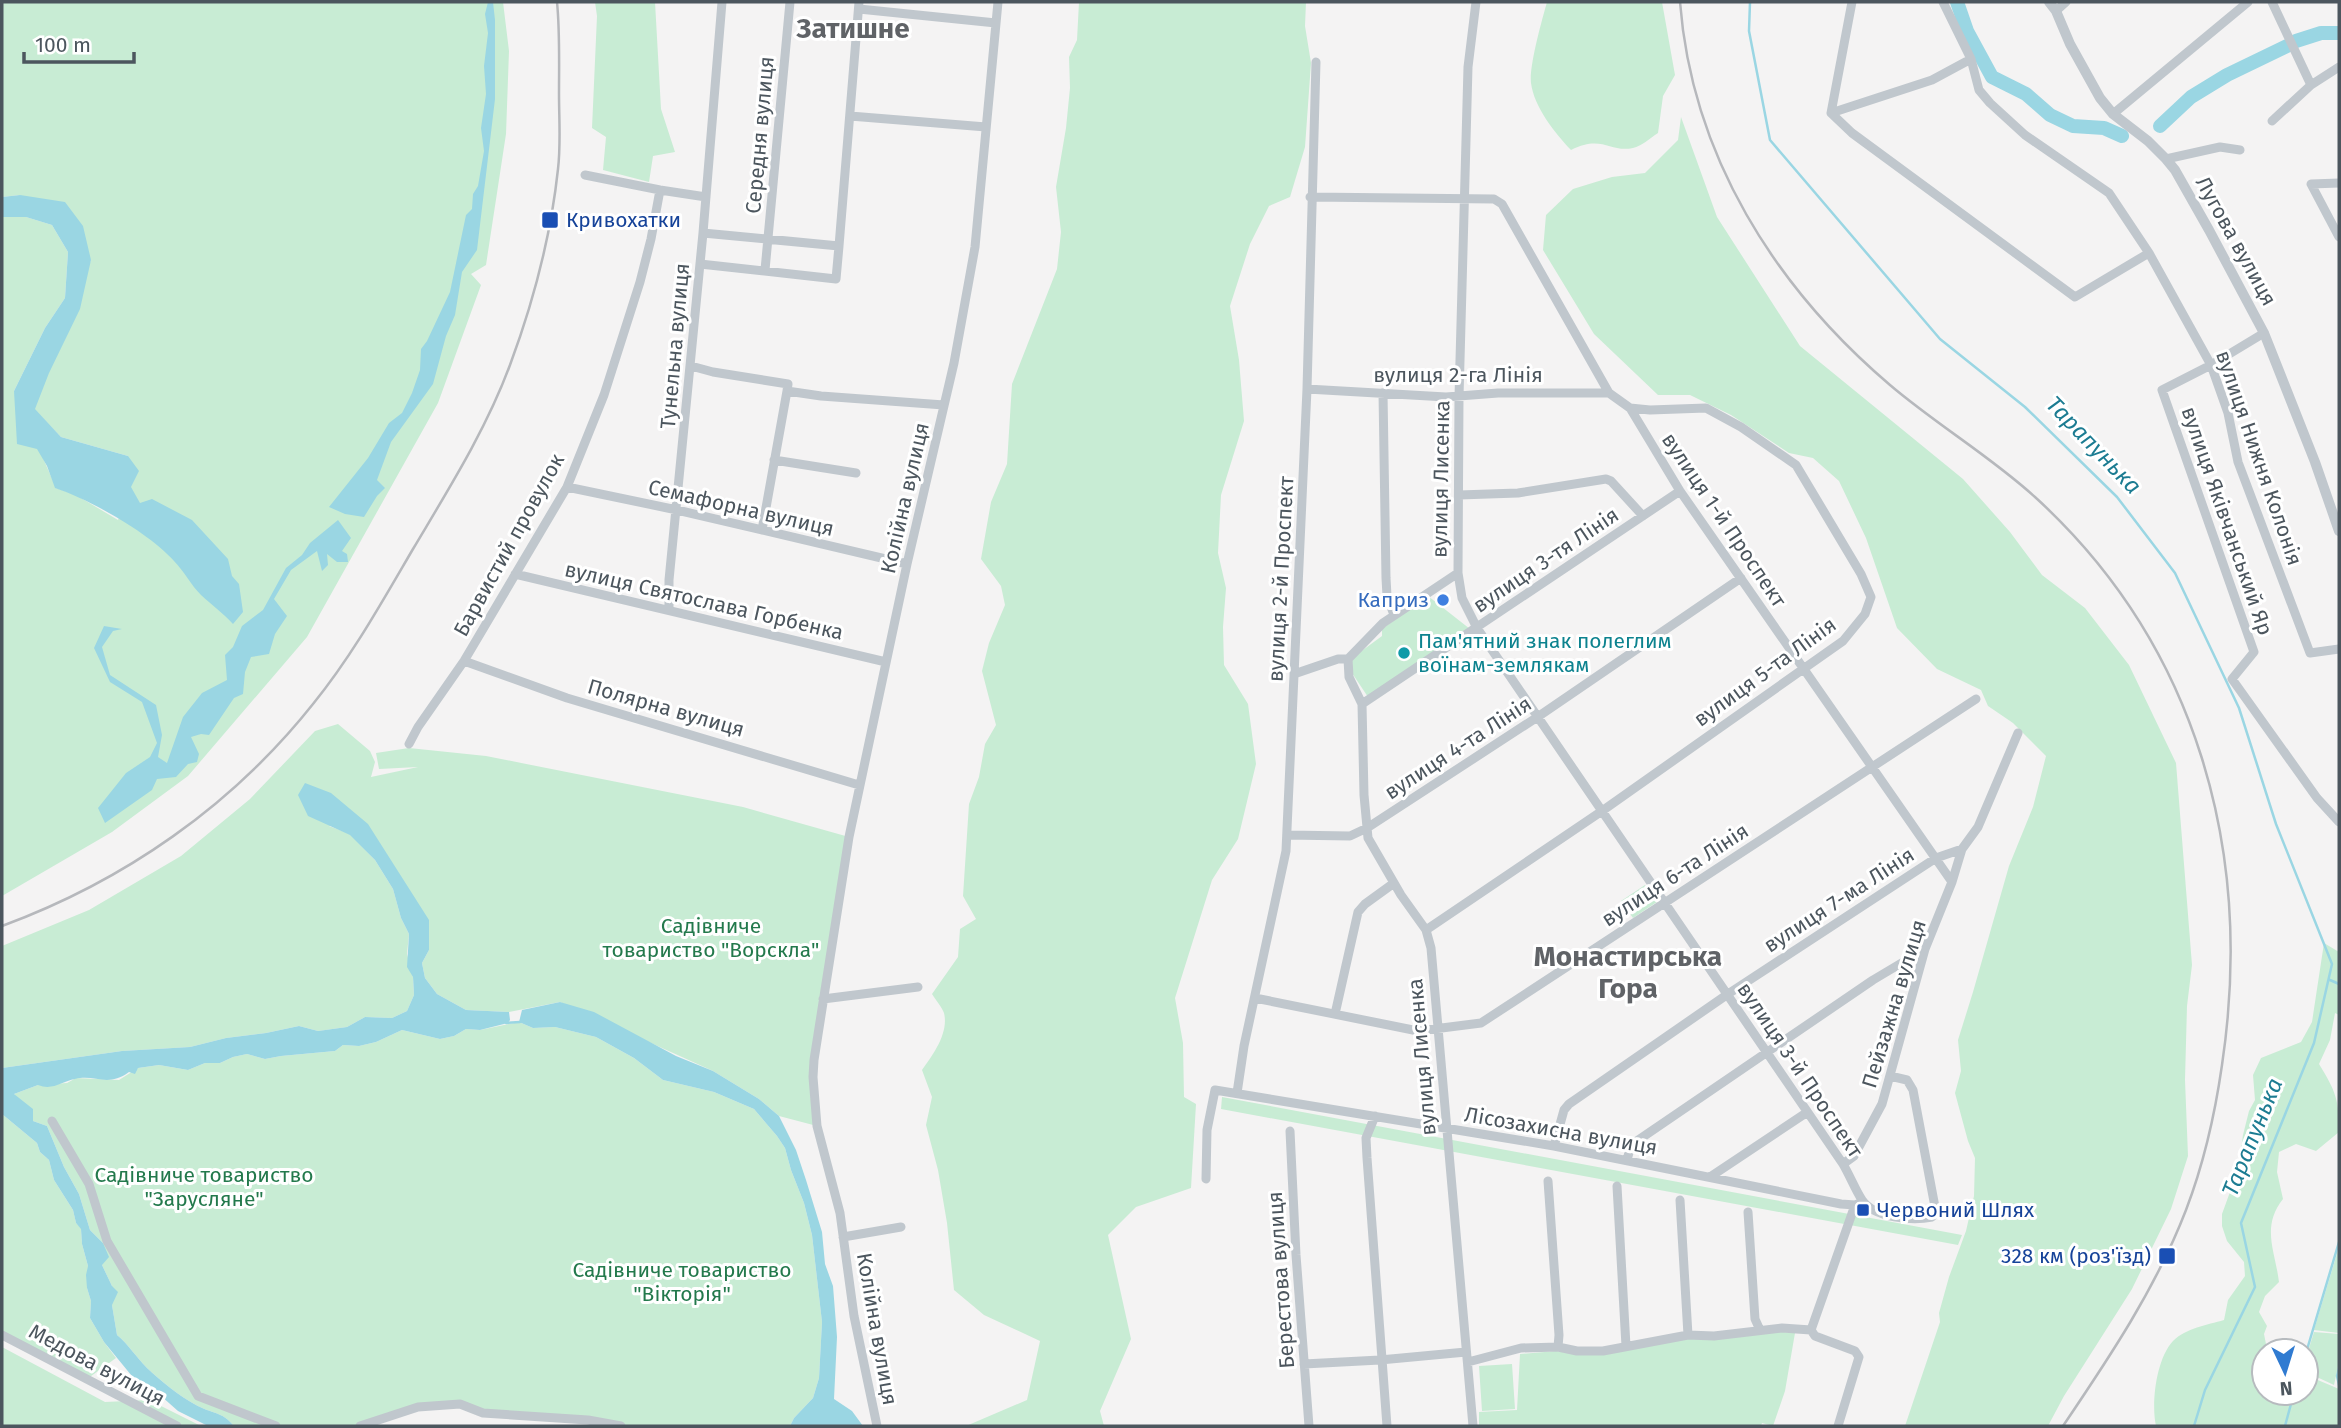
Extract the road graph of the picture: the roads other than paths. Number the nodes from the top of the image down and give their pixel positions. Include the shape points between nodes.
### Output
1 (722, 2) edge
2 (790, 2) edge
3 (998, 2) edge
4 (1476, 2) edge
5 (1852, 2) edge
6 (1943, 2) edge
7 (2066, 2) edge
8 (2248, 2) edge
9 (2272, 2) edge
10 (859, 5) edge
11 (2053, 6) edge
12 (996, 23) junction
13 (1971, 59) junction
14 (1316, 62) dead end
15 (2339, 68) edge
16 (2311, 85) junction
17 (1831, 113) junction
18 (2113, 114) junction
19 (850, 116) junction
20 (2272, 121) dead end
21 (986, 127) junction
22 (2240, 149) dead end
23 (2166, 159) junction
24 (585, 175) dead end
25 (2339, 183) edge
26 (660, 190) junction
27 (706, 197) junction
28 (1310, 197) junction
29 (1465, 199) junction
30 (703, 233) junction
31 (2339, 237) edge
32 (769, 239) junction
33 (839, 246) junction
34 (2149, 253) junction
35 (700, 264) junction
36 (765, 270) junction
37 (2264, 333) junction
38 (2211, 365) junction
39 (691, 366) junction
40 (1307, 389) junction
41 (787, 391) junction
42 (1383, 393) junction
43 (1609, 393) junction
44 (1460, 397) junction
45 (944, 405) junction
46 (1630, 408) junction
47 (774, 460) junction
48 (856, 473) dead end
49 (567, 487) junction
50 (1680, 491) junction
51 (1459, 495) junction
52 (677, 510) junction
53 (1643, 516) junction
54 (762, 530) junction
55 (2339, 531) edge
56 (907, 564) junction
57 (515, 573) junction
58 (1458, 573) junction
59 (1741, 578) junction
60 (669, 610) junction
61 (1394, 615) junction
62 (1477, 628) junction
63 (2339, 649) edge
64 (1348, 659) junction
65 (464, 661) junction
66 (886, 662) junction
67 (1804, 669) junction
68 (1294, 674) junction
69 (1976, 699) dead end
70 (1362, 704) junction
71 (1539, 716) junction
72 (2018, 733) dead end
73 (409, 744) dead end
74 (1872, 767) junction
75 (859, 785) junction
76 (1602, 811) junction
77 (2339, 822) edge
78 (1367, 828) junction
79 (1287, 835) junction
80 (1962, 849) junction
81 (1936, 858) junction
82 (1952, 882) junction
83 (1394, 883) junction
84 (1665, 902) junction
85 (1426, 930) junction
86 (1925, 949) junction
87 (918, 987) dead end
88 (1728, 994) junction
89 (1255, 998) junction
90 (823, 999) junction
91 (1335, 1014) junction
92 (1437, 1030) junction
93 (1767, 1053) junction
94 (1890, 1076) junction
95 (1237, 1093) junction
96 (1806, 1113) junction
97 (1375, 1116) junction
98 (52, 1121) dead end
99 (1446, 1128) junction
100 (1290, 1131) dead end
101 (1554, 1146) junction
102 (1627, 1160) junction
103 (1843, 1164) junction
104 (1710, 1177) junction
105 (1206, 1179) dead end
106 (1548, 1181) dead end
107 (1617, 1186) dead end
108 (1680, 1200) dead end
109 (1859, 1203) junction
110 (1748, 1212) dead end
111 (901, 1227) dead end
112 (843, 1237) junction
113 (1760, 1330) junction
114 (1813, 1333) junction
115 (2, 1335) edge
116 (1688, 1335) junction
117 (1558, 1346) junction
118 (1626, 1346) junction
119 (1467, 1357) junction
120 (1380, 1360) junction
121 (1304, 1364) junction
122 (177, 1426) edge
123 (276, 1426) edge
124 (359, 1426) edge
125 (621, 1426) edge
126 (877, 1426) edge
127 (1309, 1426) edge
128 (1387, 1426) edge
129 (1474, 1426) edge
130 (1838, 1426) edge

1 - 27 street, Тунельна вулиця
2 - 32 street, Середня вулиця
3 - 12 street, Колійна вулиця
4 - 29 street, вулиця Лисенка via 1468,67
5 - 17 street
6 - 13 street, вулиця Нижня Колонія
7 - 11 street
8 - 18 street
9 - 16 street
10 - 12 street
10 - 19 street
11 - 18 street, Лугова вулиця via 2084,71
12 - 21 street, Колійна вулиця
13 - 17 street via 1931,80
13 - 34 street, вулиця Нижня Колонія via 1979,90 1990,103 2025,135 2109,193
14 - 28 street, вулиця 2-й Проспект
15 - 16 street
16 - 20 street
17 - 34 street via 2075,297
18 - 23 street, Лугова вулиця
19 - 21 street
19 - 33 street
21 - 45 street, Колійна вулиця via 975,247
22 - 23 street via 2220,147
23 - 37 street, Лугова вулиця
24 - 26 street
25 - 31 street via 2311,184
26 - 27 street
26 - 49 street, Барвистий провулок via 640,282 604,395
27 - 30 street, Тунельна вулиця
28 - 29 street
28 - 40 street, вулиця 2-й Проспект
29 - 43 street, вулиця 1-й Проспект via 1494,199 1502,204
29 - 44 street, вулиця Лисенка
30 - 32 street
30 - 35 street, Тунельна вулиця
32 - 33 street
32 - 36 street, Середня вулиця
33 - 36 street via 836,279
34 - 38 street, вулиця Нижня Колонія
35 - 36 street
35 - 39 street, Тунельна вулиця
37 - 38 street, вулиця Яківчанський Яр
37 - 55 street, Лугова вулиця
38 - 63 street, вулиця Нижня Колонія via 2228,413 2238,463 2310,653
38 - 77 street, вулиця Яківчанський Яр via 2162,390 2254,652 2232,679
39 - 41 street via 788,384
39 - 52 street, Тунельна вулиця
40 - 42 street, вулиця 2-га Лінія
40 - 68 street, вулиця 2-й Проспект
41 - 45 street
41 - 47 street
42 - 44 street, вулиця 2-га Лінія
42 - 61 street via 1386,578
43 - 44 street, вулиця 2-га Лінія
43 - 46 street, вулиця 1-й Проспект
44 - 51 street, вулиця Лисенка
45 - 56 street, Колійна вулиця
46 - 50 street, вулиця 1-й Проспект
46 - 67 street, вулиця 5-та Лінія via 1706,408 1796,465 1871,597 1865,614 1843,641
47 - 48 street
47 - 54 street
49 - 52 street, Семафорна вулиця
49 - 57 street, Барвистий провулок
50 - 53 street, вулиця 3-тя Лінія
50 - 59 street, вулиця 1-й Проспект
51 - 53 street via 1518,493 1606,479
51 - 58 street, вулиця Лисенка
52 - 54 street, Семафорна вулиця
52 - 60 street, Тунельна вулиця
53 - 62 street, вулиця 3-тя Лінія
54 - 56 street, Семафорна вулиця
56 - 66 street, Колійна вулиця
57 - 60 street, вулиця Святослава Горбенка
57 - 65 street, Барвистий провулок
58 - 61 street, вулиця Лисенка
58 - 62 street, вулиця 3-й Проспект via 1462,598
59 - 67 street, вулиця 1-й Проспект
59 - 71 street, вулиця 4-та Лінія
60 - 66 street, вулиця Святослава Горбенка
61 - 64 street, вулиця Лисенка
62 - 70 street, вулиця 3-тя Лінія
62 - 71 street, вулиця 3-й Проспект
64 - 68 street
64 - 70 street, вулиця Лисенка via 1349,677
65 - 73 street, Барвистий провулок
65 - 75 street, Полярна вулиця via 567,698
66 - 75 street, Колійна вулиця
67 - 74 street, вулиця 1-й Проспект
67 - 76 street, вулиця 5-та Лінія
68 - 79 street, вулиця 2-й Проспект
69 - 74 street, вулиця 6-та Лінія
70 - 78 street, вулиця Лисенка
71 - 76 street, вулиця 3-й Проспект
71 - 78 street, вулиця 4-та Лінія
72 - 80 street, Пейзажна вулиця via 1978,827
74 - 81 street, вулиця 1-й Проспект
74 - 84 street, вулиця 6-та Лінія
75 - 90 street, Колійна вулиця
76 - 84 street, вулиця 3-й Проспект
76 - 85 street, вулиця 5-та Лінія
78 - 79 street, вулиця 4-та Лінія via 1350,836
78 - 83 street, вулиця Лисенка via 1368,838
79 - 89 street, вулиця 2-й Проспект
80 - 81 street, вулиця 7-ма Лінія
80 - 82 street, Пейзажна вулиця
81 - 82 street, вулиця 1-й Проспект
81 - 88 street, вулиця 7-ма Лінія
82 - 86 street, Пейзажна вулиця
83 - 85 street, вулиця Лисенка
83 - 91 street via 1358,912
84 - 88 street, вулиця 3-й Проспект
84 - 92 street, вулиця 6-та Лінія via 1481,1023
85 - 92 street, вулиця Лисенка
86 - 93 street
86 - 94 street, Пейзажна вулиця
87 - 90 street
88 - 93 street, вулиця 3-й Проспект
88 - 101 street, вулиця 7-ма Лінія via 1569,1104
89 - 91 street, вулиця 6-та Лінія
89 - 95 street, вулиця 2-й Проспект
90 - 112 street, Колійна вулиця via 813,1077 817,1126
91 - 92 street, вулиця 6-та Лінія via 1418,1031
92 - 99 street, вулиця Лисенка
93 - 96 street, вулиця 3-й Проспект
93 - 102 street via 1631,1145
94 - 103 street, Пейзажна вулиця via 1882,1104 1854,1157
94 - 109 street, Лісозахисна вулиця via 1907,1080 1913,1090 1935,1207 1932,1217 1921,1220
95 - 97 street, Лісозахисна вулиця
95 - 105 street via 1215,1090 1207,1130
96 - 103 street, вулиця 3-й Проспект
96 - 104 street
97 - 99 street, Лісозахисна вулиця
97 - 120 street via 1366,1138
98 - 123 street via 89,1184 107,1241 198,1396
99 - 101 street, Лісозахисна вулиця
99 - 119 street, вулиця Лисенка
100 - 121 street, Берестова вулиця
101 - 102 street, Лісозахисна вулиця
102 - 104 street, Лісозахисна вулиця
103 - 109 street, вулиця 3-й Проспект
104 - 109 street, Лісозахисна вулиця via 1841,1204
106 - 117 street
107 - 118 street
108 - 116 street
109 - 114 street
110 - 113 street via 1755,1319
111 - 112 street, Колійна вулиця
112 - 126 street, Колійна вулиця
113 - 114 street
113 - 116 street
114 - 130 street via 1859,1357
115 - 122 street, Медова вулиця
116 - 118 street
117 - 118 street via 1587,1352
117 - 119 street
119 - 120 street
119 - 129 street, вулиця Лисенка
120 - 121 street
120 - 128 street
121 - 127 street, Берестова вулиця
124 - 125 street via 418,1407 460,1404 483,1413

